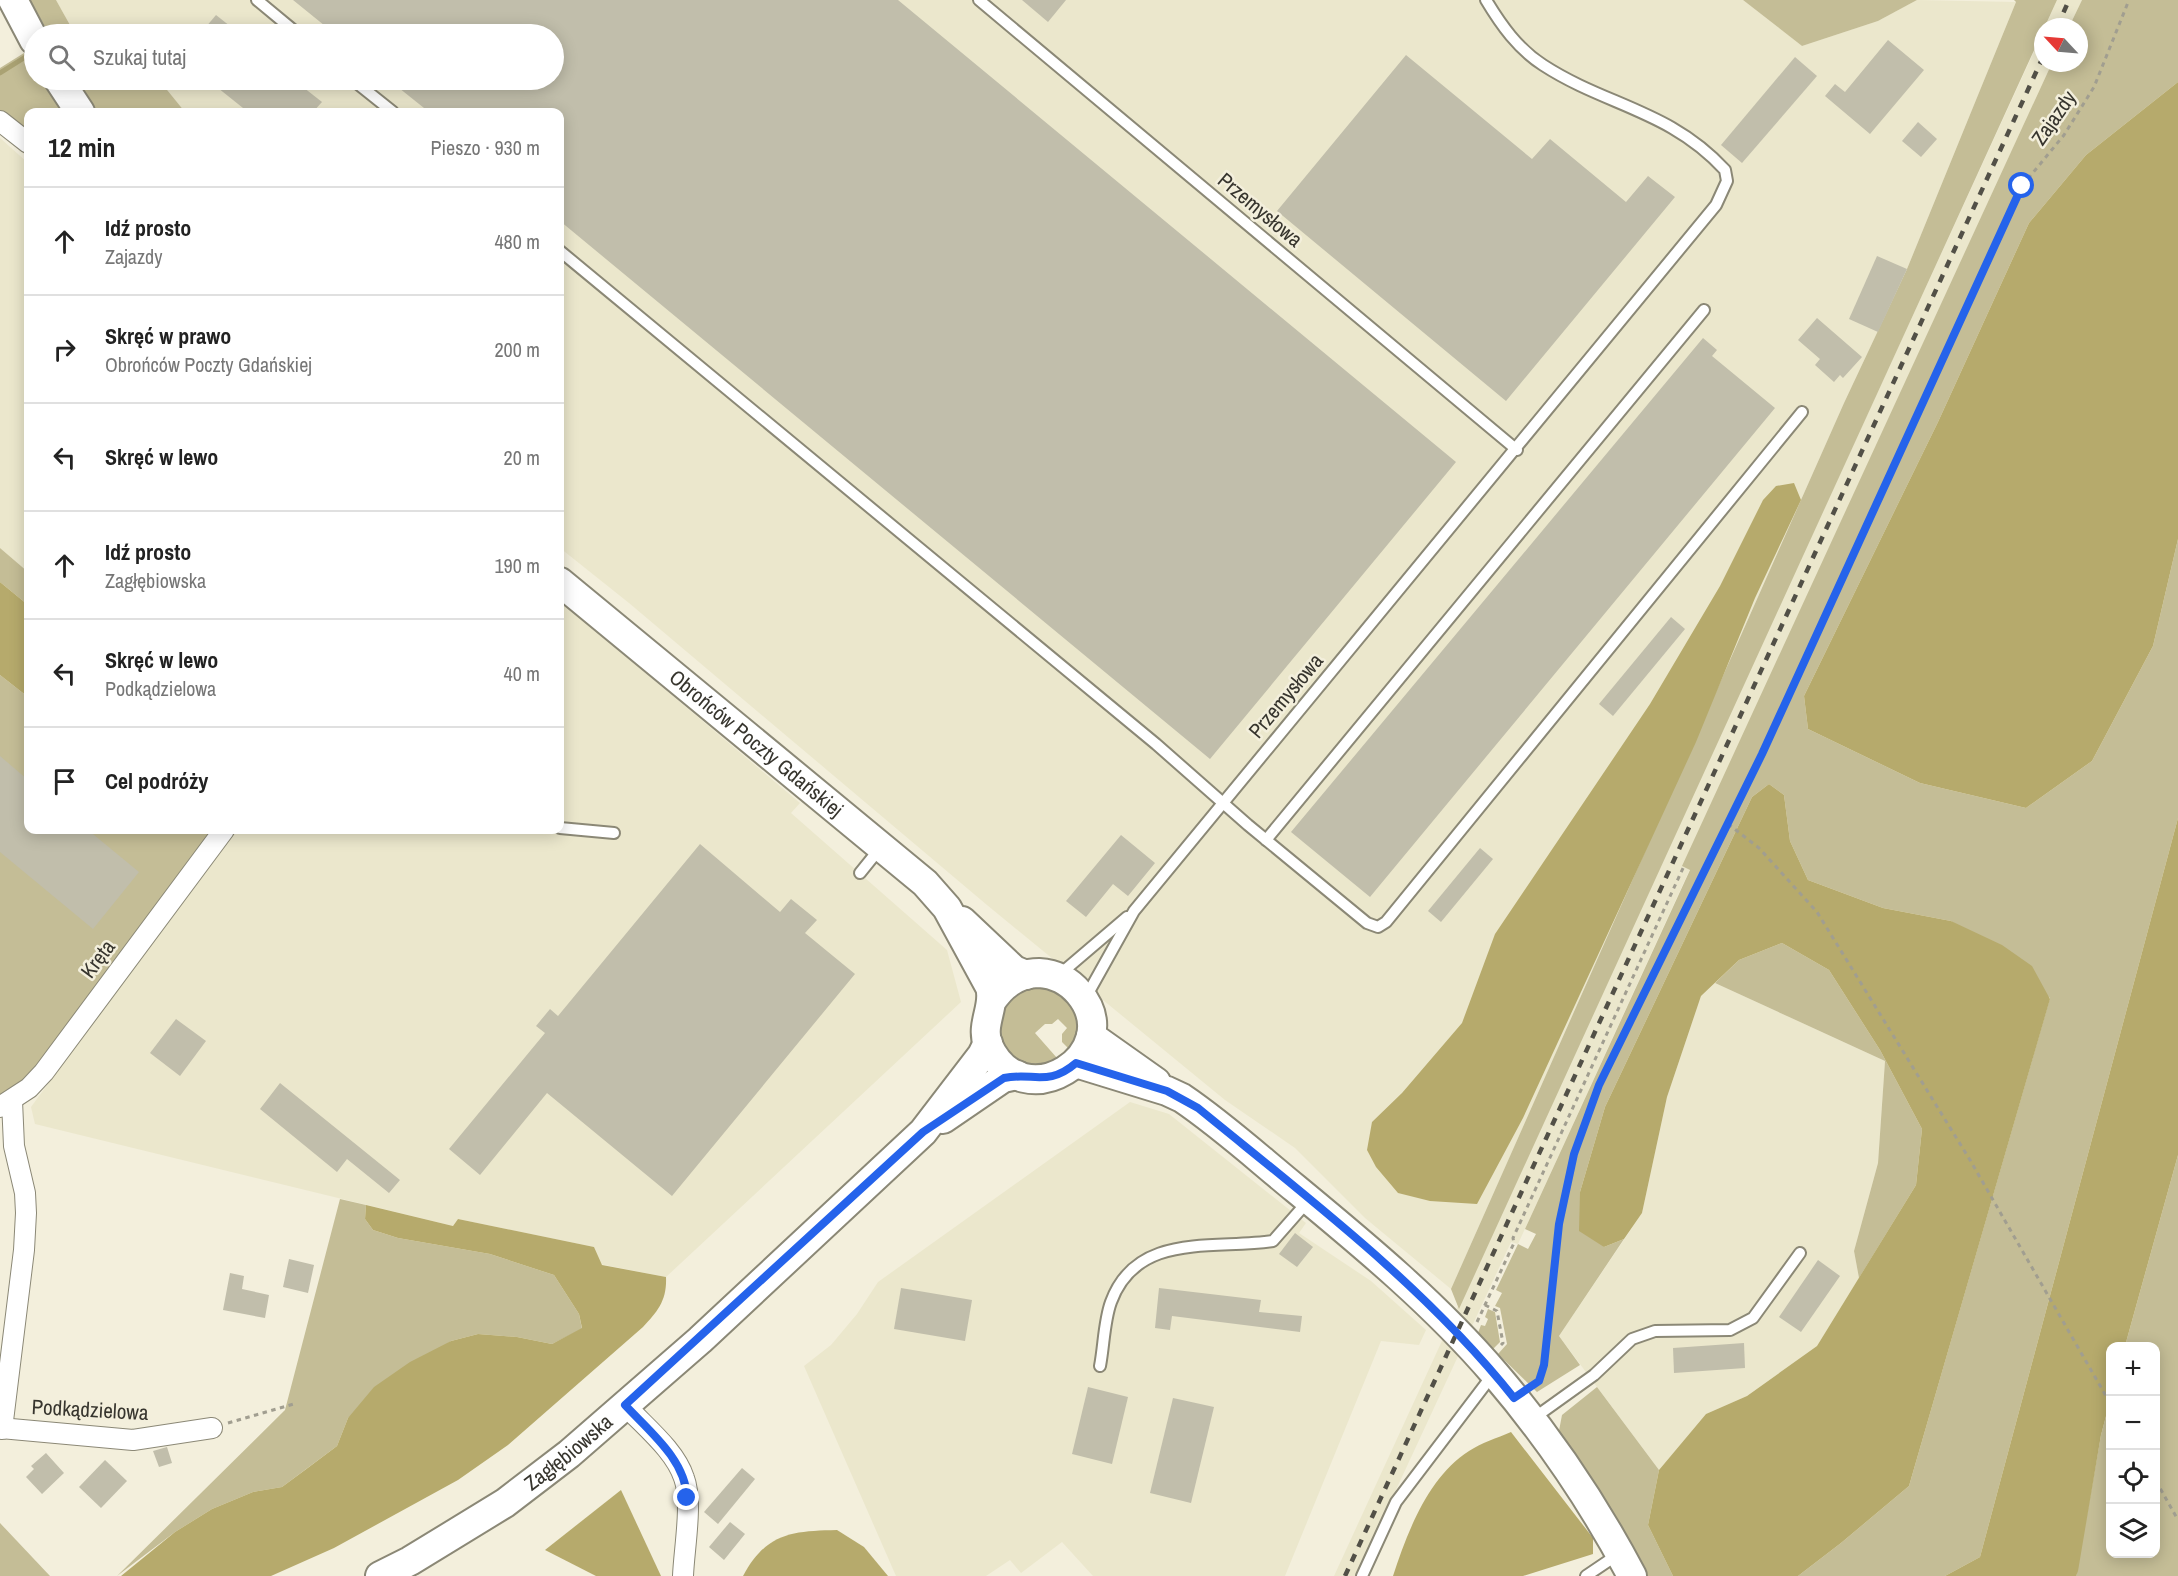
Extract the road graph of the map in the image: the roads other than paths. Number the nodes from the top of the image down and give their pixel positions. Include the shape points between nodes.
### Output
1 (13, 0) edge
2 (257, 0) edge
3 (979, 0) edge
4 (1486, 0) edge
5 (26, 24) edge
6 (286, 24) edge
7 (66, 90) edge
8 (366, 90) edge
9 (77, 108) edge
10 (388, 108) edge
11 (0, 121) edge
12 (24, 140) edge
13 (564, 253) edge
14 (1704, 310) dead end
15 (1802, 412) dead end
16 (1517, 450) junction
17 (564, 585) edge
18 (1223, 802) junction
19 (564, 828) edge
20 (614, 833) dead end
21 (221, 834) edge
22 (1266, 840) junction
23 (882, 847) junction
24 (860, 873) dead end
25 (947, 908) junction
26 (1134, 911) junction
27 (1039, 975) junction
28 (991, 1002) junction
29 (1086, 1003) junction
30 (1090, 1036) junction
31 (988, 1043) junction
32 (1076, 1063) junction
33 (1017, 1075) junction
34 (1167, 1091) junction
35 (6, 1104) edge
36 (923, 1132) junction
37 (1309, 1200) junction
38 (1800, 1253) dead end
39 (1496, 1361) junction
40 (1100, 1366) dead end
41 (625, 1405) junction
42 (1522, 1409) junction
43 (212, 1428) road end
44 (1, 1429) edge
45 (1626, 1565) edge
46 (380, 1576) edge
47 (683, 1576) edge
48 (1362, 1576) edge
49 (1586, 1576) edge

1 - 5 main road
2 - 6 lane
3 - 16 lane, Przemysłowa
4 - 16 lane, Przemysłowa via 1515,40 1542,64 1668,124 1718,162 1727,181 1716,205
7 - 9 main road
8 - 10 lane
11 - 12 street
13 - 18 lane
14 - 22 lane
15 - 22 lane via 1386,922 1378,927 1367,923
16 - 18 lane, Przemysłowa
17 - 23 main road, Obrońców Poczty Gdańskiej
18 - 22 lane
18 - 26 lane, Przemysłowa
19 - 20 lane
21 - 35 street, Kręta via 44,1072
23 - 24 lane
23 - 25 main road, Obrońców Poczty Gdańskiej via 925,883
25 - 27 main road, Obrońców Poczty Gdańskiej via 1014,970
25 - 28 main road, Obrońców Poczty Gdańskiej via 990,987
26 - 27 lane via 1065,971
26 - 29 lane via 1088,991
27 - 28 main road via 1009,982
27 - 29 main road via 1068,982
28 - 31 main road via 986,1017
29 - 30 main road via 1091,1019
30 - 32 main road
30 - 34 main road
31 - 33 main road via 996,1060
31 - 36 main road, Zagłębiowska
32 - 33 main road via 1055,1077 1029,1079
32 - 34 main road
33 - 36 main road, Zagłębiowska via 1004,1078
34 - 37 main road via 1198,1108
35 - 44 street via 26,1213
36 - 41 main road, Zagłębiowska
37 - 39 main road
37 - 40 lane via 1273,1241 1172,1249 1127,1274 1110,1303
38 - 42 lane via 1753,1318 1730,1330 1655,1331 1632,1339 1593,1375
39 - 42 main road
39 - 48 lane via 1396,1502
41 - 46 main road, Zagłębiowska via 505,1503
41 - 47 street via 674,1459 684,1476 687,1498
42 - 45 main road via 1575,1478
43 - 44 street, Podkądzielowa via 133,1440
45 - 49 lane

